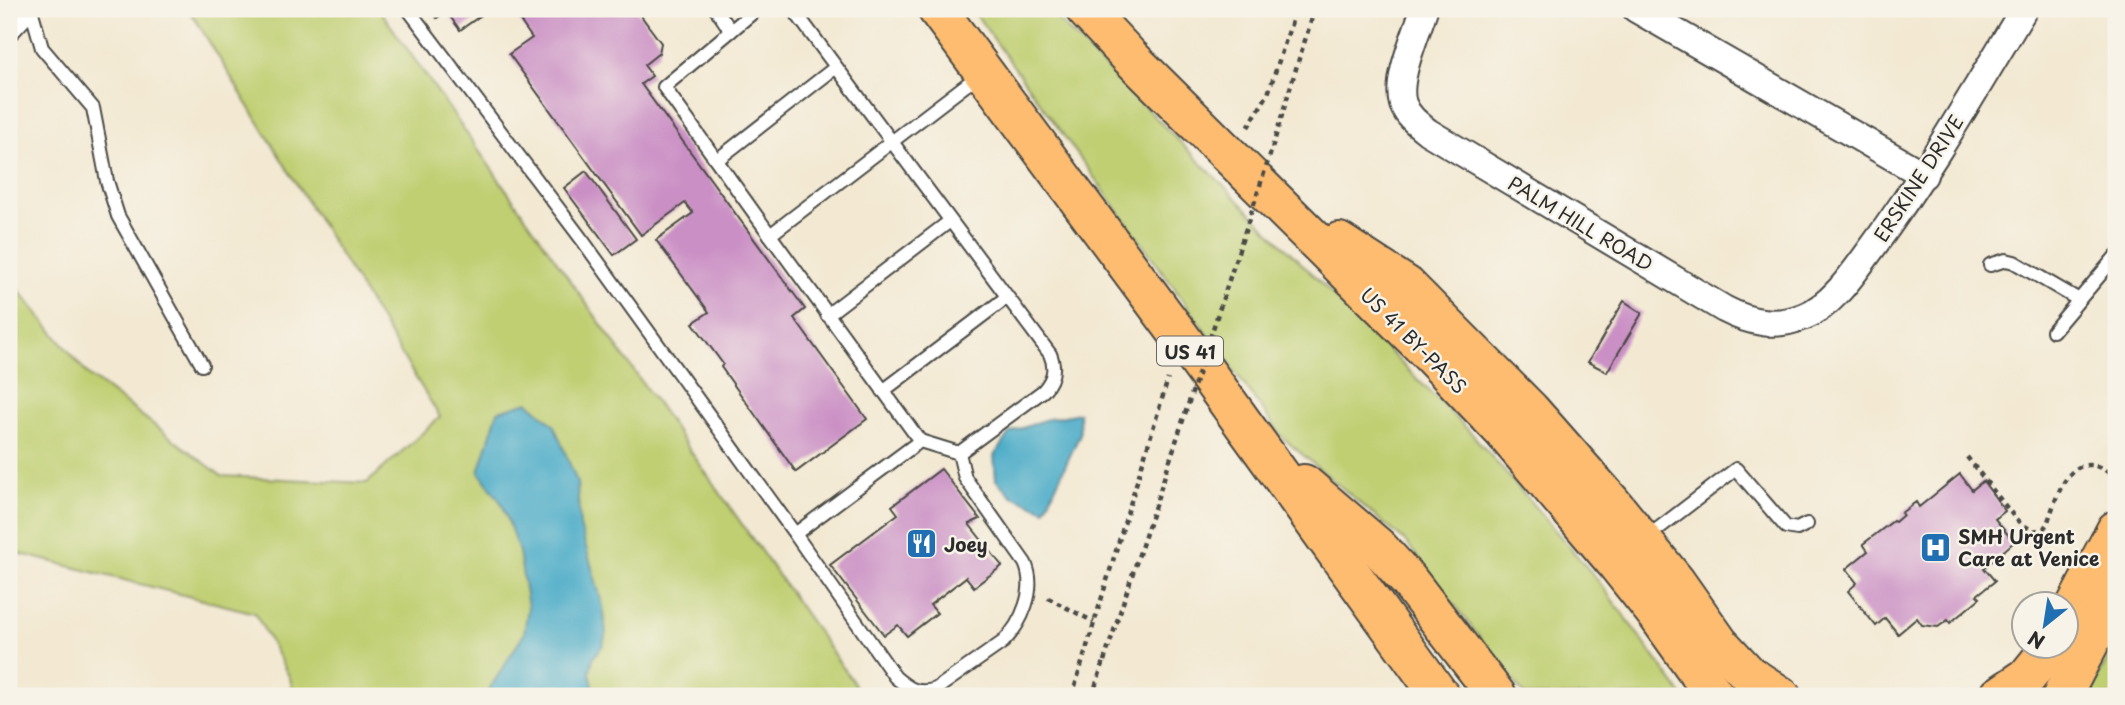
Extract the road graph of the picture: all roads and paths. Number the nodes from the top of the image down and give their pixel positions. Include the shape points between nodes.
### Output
1 (25, 9) edge
2 (30, 9) edge
3 (408, 9) edge
4 (716, 9) edge
5 (757, 9) edge
6 (793, 9) edge
7 (937, 9) edge
8 (1085, 9) edge
9 (1296, 9) edge
10 (1315, 9) edge
11 (1424, 9) edge
12 (1636, 9) edge
13 (2024, 9) edge
14 (9, 26) edge
15 (731, 31) junction
16 (836, 67) junction
17 (982, 73) junction
18 (891, 142) junction
19 (1230, 157) junction
20 (717, 160) junction
21 (1924, 175) junction
22 (950, 221) junction
23 (770, 235) junction
24 (2116, 256) edge
25 (1990, 265) dead end
26 (1007, 297) junction
27 (2079, 300) junction
28 (827, 315) junction
29 (1788, 322) joint
30 (2053, 331) dead end
31 (1182, 339) junction
32 (202, 365) dead end
33 (883, 391) junction
34 (920, 441) junction
35 (1255, 441) junction
36 (959, 453) junction
37 (1967, 457) dead end
38 (2116, 476) edge
39 (1807, 524) dead end
40 (2116, 530) edge
41 (795, 534) junction
42 (1629, 552) junction
43 (1030, 589) junction
44 (2116, 592) edge
45 (2080, 598) edge
46 (1094, 622) junction
47 (2040, 660) edge
48 (1072, 696) edge
49 (1092, 696) edge
50 (1440, 696) edge
51 (1497, 696) edge
52 (1715, 696) edge
53 (1781, 696) edge
54 (1999, 696) edge
55 (2062, 696) edge

1 - 14 street
2 - 32 lane via 42,48 93,108 118,216
3 - 41 lane
4 - 15 lane
5 - 15 lane
6 - 16 lane
7 - 17 main road, US 41
8 - 19 main road
9 - 19 path via 1268,94
10 - 49 path, bridge
11 - 29 street, PALM HILL ROAD via 1401,86 1412,119 1724,309 1745,320
12 - 21 street
13 - 21 street, ERSKINE DRIVE
15 - 20 lane via 664,87
16 - 18 lane
16 - 20 lane
17 - 18 lane
17 - 31 main road, US 41
18 - 22 lane
18 - 23 lane
19 - 42 main road via 1269,197 1407,286 1530,410
20 - 23 lane
21 - 29 street, ERSKINE DRIVE via 1838,290 1823,306
22 - 26 lane
22 - 28 lane
23 - 28 lane
24 - 27 lane
25 - 27 lane via 2014,262
26 - 33 lane
26 - 36 lane via 1050,354 1052,377 1037,396
27 - 30 lane
28 - 33 lane
31 - 35 main road, US 41
31 - 46 path
33 - 34 lane
34 - 36 lane
34 - 41 lane
35 - 50 main road, US 41
35 - 51 main road via 1379,548
36 - 43 lane via 965,478 1025,563
37 - 38 path via 2015,518 2034,531 2047,524 2066,478 2074,470 2094,465
39 - 42 lane via 1797,529 1786,527 1736,469
40 - 45 main road
41 - 43 lane via 895,677 916,692 936,689 1003,642 1020,618
42 - 52 main road via 1658,616
42 - 53 main road via 1676,582 1719,643 1749,675
43 - 46 path
44 - 55 main road
46 - 48 path
47 - 54 main road

